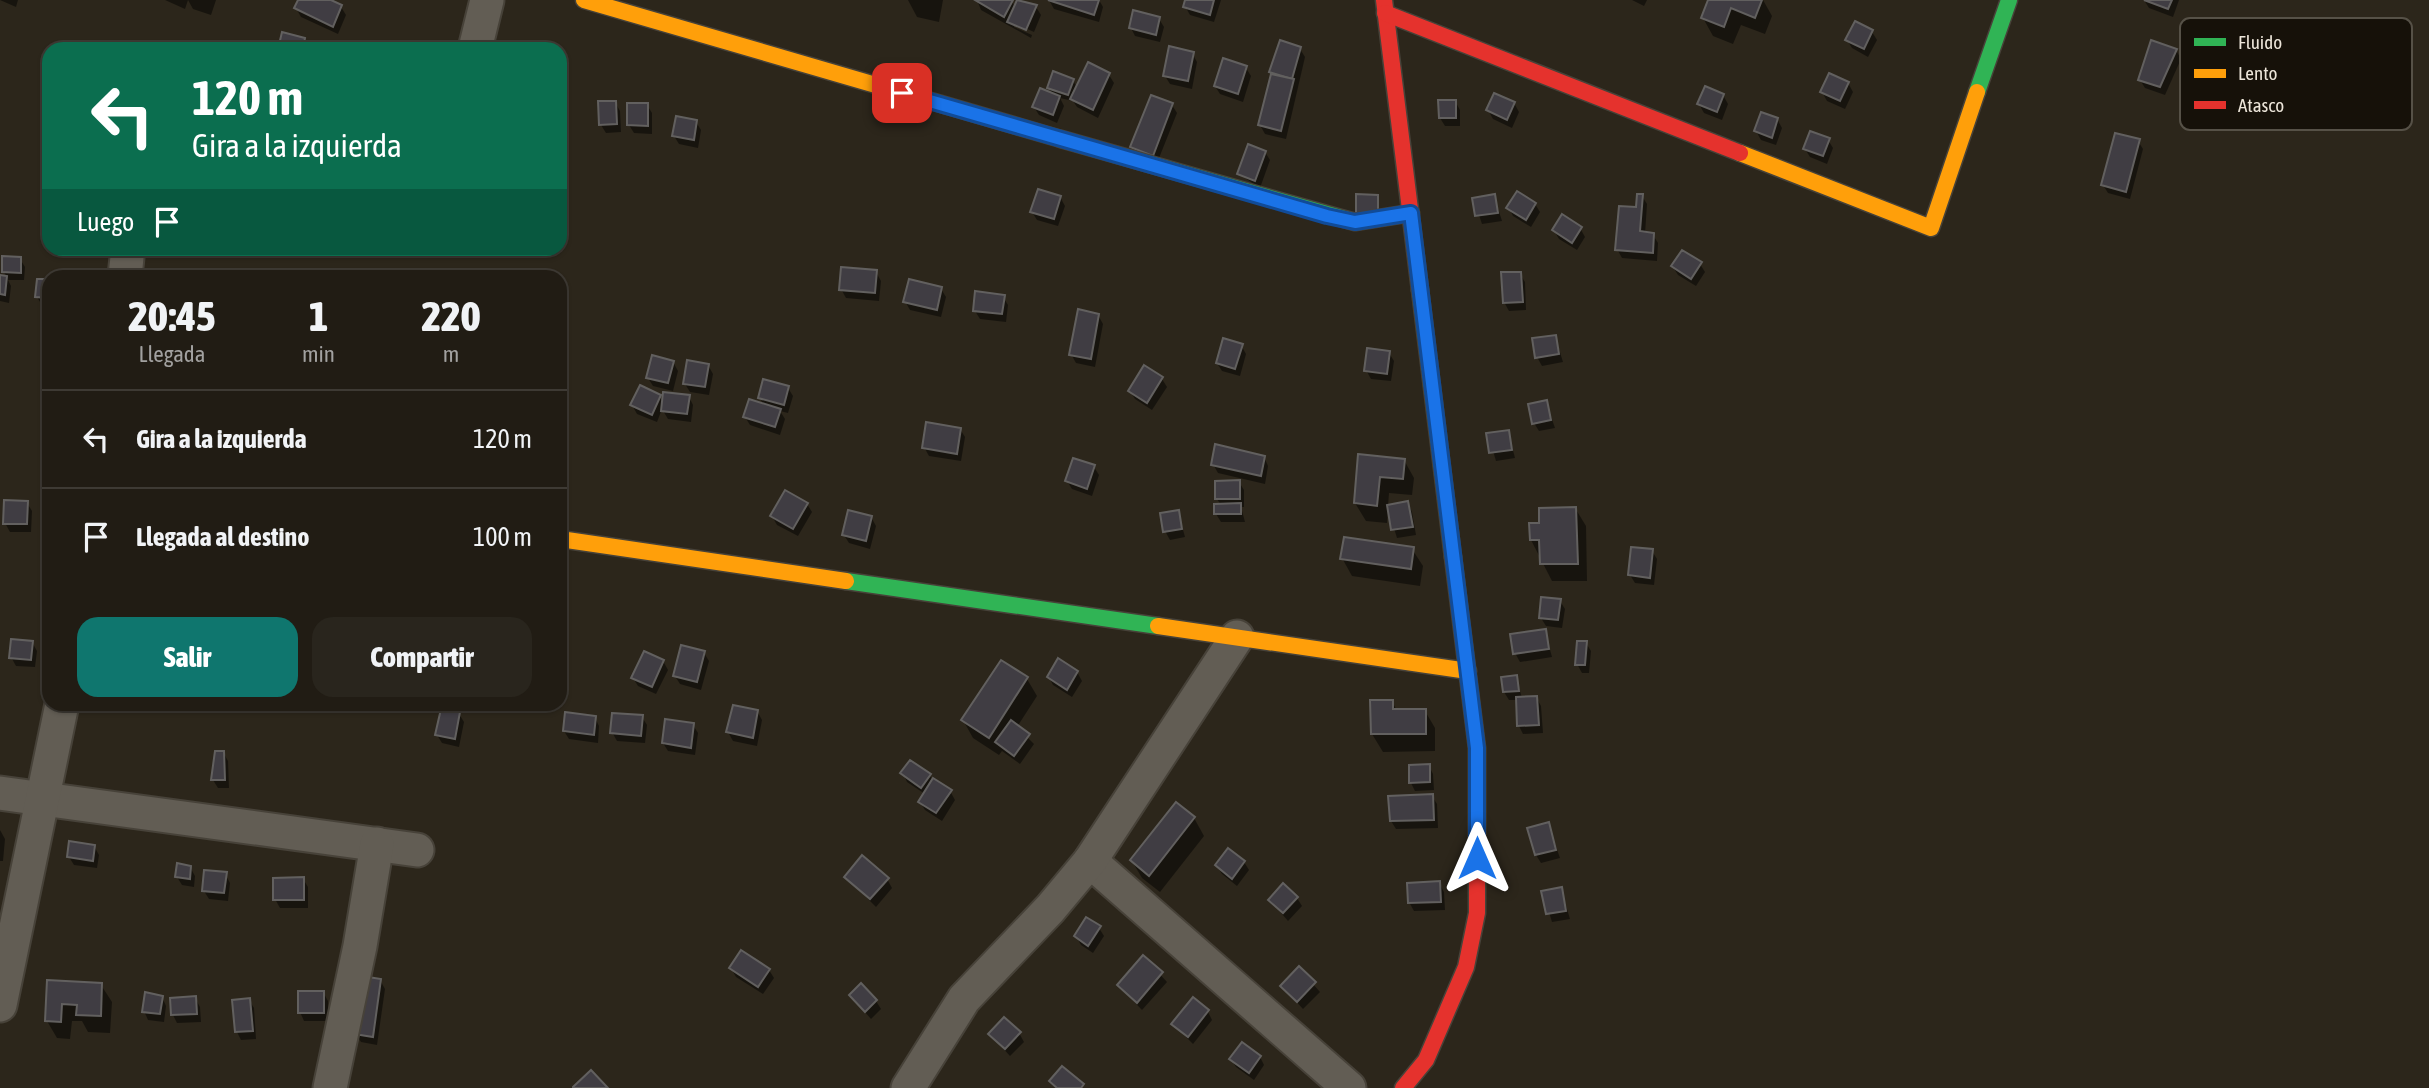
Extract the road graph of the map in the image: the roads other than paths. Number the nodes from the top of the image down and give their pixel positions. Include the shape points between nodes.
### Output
1 (487, 0) edge
2 (584, 0) edge
3 (2009, 0) edge
4 (1384, 6) edge
5 (477, 42) edge
6 (1411, 213) junction
7 (567, 540) edge
8 (1237, 637) junction
9 (1468, 671) junction
10 (60, 711) edge
11 (0, 793) edge
12 (42, 797) junction
13 (377, 844) junction
14 (417, 850) dead end
15 (1090, 860) junction
16 (0, 1004) edge
17 (330, 1088) edge
18 (908, 1088) edge
19 (1349, 1088) edge
20 (1403, 1088) edge

1 - 5 street
2 - 6 street via 1327,216 1355,222
3 - 4 street via 1931,228
4 - 6 street
6 - 9 street
7 - 8 street
8 - 9 street
8 - 15 street
9 - 20 street via 1477,748 1477,913 1466,967 1448,1014 1426,1060
10 - 12 street
11 - 12 street
12 - 13 street
12 - 16 street
13 - 14 street
13 - 17 street
15 - 18 street via 964,999
15 - 19 street

